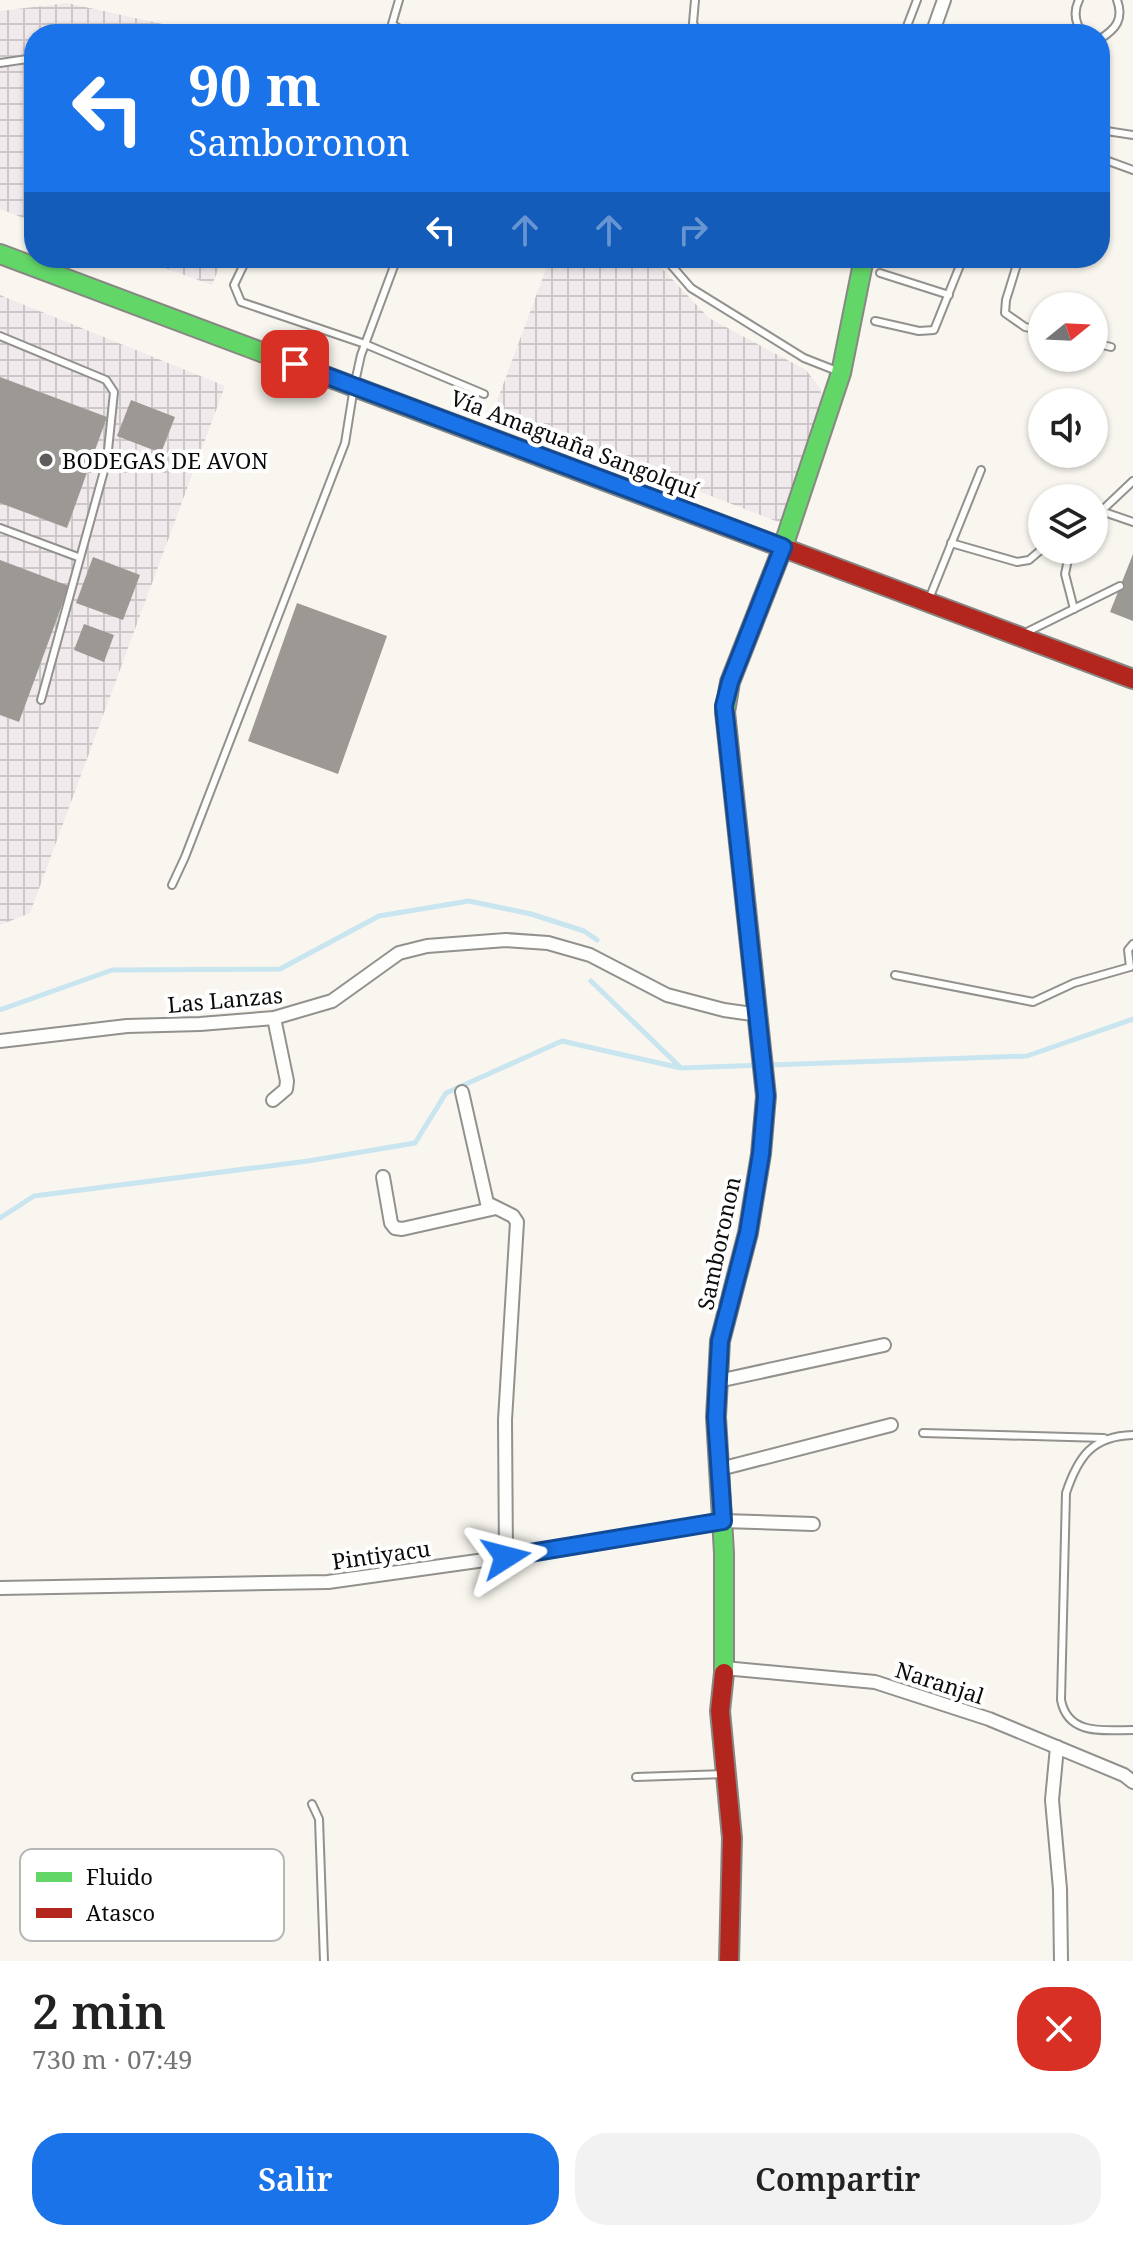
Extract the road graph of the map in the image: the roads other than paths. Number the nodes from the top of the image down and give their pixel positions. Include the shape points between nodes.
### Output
1 (399, 0) edge
2 (695, 0) edge
3 (917, 0) edge
4 (944, 0) edge
5 (1079, 0) edge
6 (1117, 0) edge
7 (392, 24) edge
8 (694, 24) edge
9 (908, 24) edge
10 (936, 24) edge
11 (1077, 24) edge
12 (1110, 32) edge
13 (24, 59) edge
14 (0, 63) edge
15 (1110, 132) edge
16 (1133, 135) edge
17 (1110, 162) edge
18 (1133, 170) edge
19 (0, 254) edge
20 (24, 263) edge
21 (38, 268) edge
22 (242, 268) edge
23 (393, 268) edge
24 (674, 268) edge
25 (862, 268) edge
26 (959, 268) edge
27 (1016, 268) edge
28 (880, 273) dead end
29 (949, 295) junction
30 (875, 321) dead end
31 (1028, 328) edge
32 (0, 336) edge
33 (365, 344) junction
34 (1108, 346) edge
35 (1111, 347) dead end
36 (841, 373) junction
37 (355, 386) junction
38 (484, 394) dead end
39 (981, 470) dead end
40 (1133, 481) edge
41 (1108, 504) edge
42 (1108, 513) edge
43 (1133, 522) edge
44 (0, 528) edge
45 (951, 543) junction
46 (783, 547) junction
47 (78, 557) junction
48 (1028, 560) edge
49 (1067, 564) edge
50 (1120, 586) dead end
51 (928, 602) junction
52 (1074, 609) junction
53 (1019, 636) junction
54 (1133, 679) edge
55 (41, 700) dead end
56 (172, 885) dead end
57 (1133, 944) edge
58 (1131, 968) edge
59 (895, 975) dead end
60 (274, 1018) junction
61 (759, 1022) junction
62 (0, 1041) edge
63 (462, 1092) dead end
64 (273, 1100) dead end
65 (383, 1177) dead end
66 (496, 1208) junction
67 (884, 1345) dead end
68 (718, 1381) junction
69 (891, 1425) dead end
70 (923, 1433) dead end
71 (1133, 1435) edge
72 (1104, 1438) junction
73 (720, 1469) junction
74 (723, 1521) junction
75 (813, 1524) dead end
76 (506, 1557) junction
77 (0, 1588) edge
78 (724, 1668) junction
79 (1133, 1730) edge
80 (1057, 1747) junction
81 (726, 1774) junction
82 (636, 1777) dead end
83 (1133, 1782) edge
84 (312, 1804) dead end
85 (324, 1961) edge
86 (727, 1961) edge
87 (1061, 1961) edge

1 - 7 lane
2 - 8 lane
3 - 9 lane
4 - 10 street
5 - 11 lane
6 - 12 lane via 1120,18
13 - 14 lane
15 - 16 lane
17 - 18 lane
19 - 20 main road, Vía Amaguaña Sangolquí
21 - 37 main road, Vía Amaguaña Sangolquí
22 - 33 lane via 234,285 241,302
23 - 33 lane
24 - 36 lane via 691,288 804,358
25 - 36 main road, Samboronon
26 - 29 lane
27 - 31 lane via 1005,313
28 - 29 lane
29 - 30 lane via 930,332
32 - 47 lane via 106,380 114,392 107,460
33 - 37 lane
33 - 38 lane
34 - 35 lane
36 - 46 main road, Samboronon
37 - 46 main road, Vía Amaguaña Sangolquí
37 - 56 lane via 345,443
39 - 45 lane
40 - 41 lane
42 - 43 lane
44 - 47 lane
45 - 48 lane via 1017,562
45 - 51 lane
46 - 51 main road, Vía Amaguaña Sangolquí
46 - 61 main road, Samboronon via 724,706
47 - 55 lane
49 - 52 lane
50 - 52 lane
51 - 53 main road, Vía Amaguaña Sangolquí
52 - 53 lane
53 - 54 main road, Vía Amaguaña Sangolquí
57 - 58 lane via 1128,950
58 - 59 lane via 1074,983 1033,1002
60 - 61 street, Las Lanzas via 332,1001 399,953 506,940 548,943 590,955 667,995
60 - 62 street, Las Lanzas via 127,1026
60 - 64 street via 287,1081
61 - 68 main road, Samboronon via 766,1096 761,1154 748,1233 720,1341
63 - 66 street via 483,1191 487,1203
65 - 66 street via 395,1228
66 - 76 street via 517,1222 505,1420
67 - 68 street
68 - 73 main road, Samboronon
69 - 73 street
70 - 72 lane
71 - 72 lane
72 - 79 lane via 1073,1472 1066,1493 1061,1700 1072,1723 1089,1730
73 - 74 main road, Samboronon
74 - 75 street, Pintiyacu
74 - 76 street, Pintiyacu
74 - 78 main road, Samboronon
76 - 77 street, Pintiyacu via 328,1582
78 - 80 street, Naranjal via 875,1682
78 - 81 main road, Samboronon via 720,1711
80 - 83 street, Naranjal
80 - 87 street via 1052,1800
81 - 82 lane
81 - 86 main road, Samboronon via 732,1838
84 - 85 lane via 319,1819

